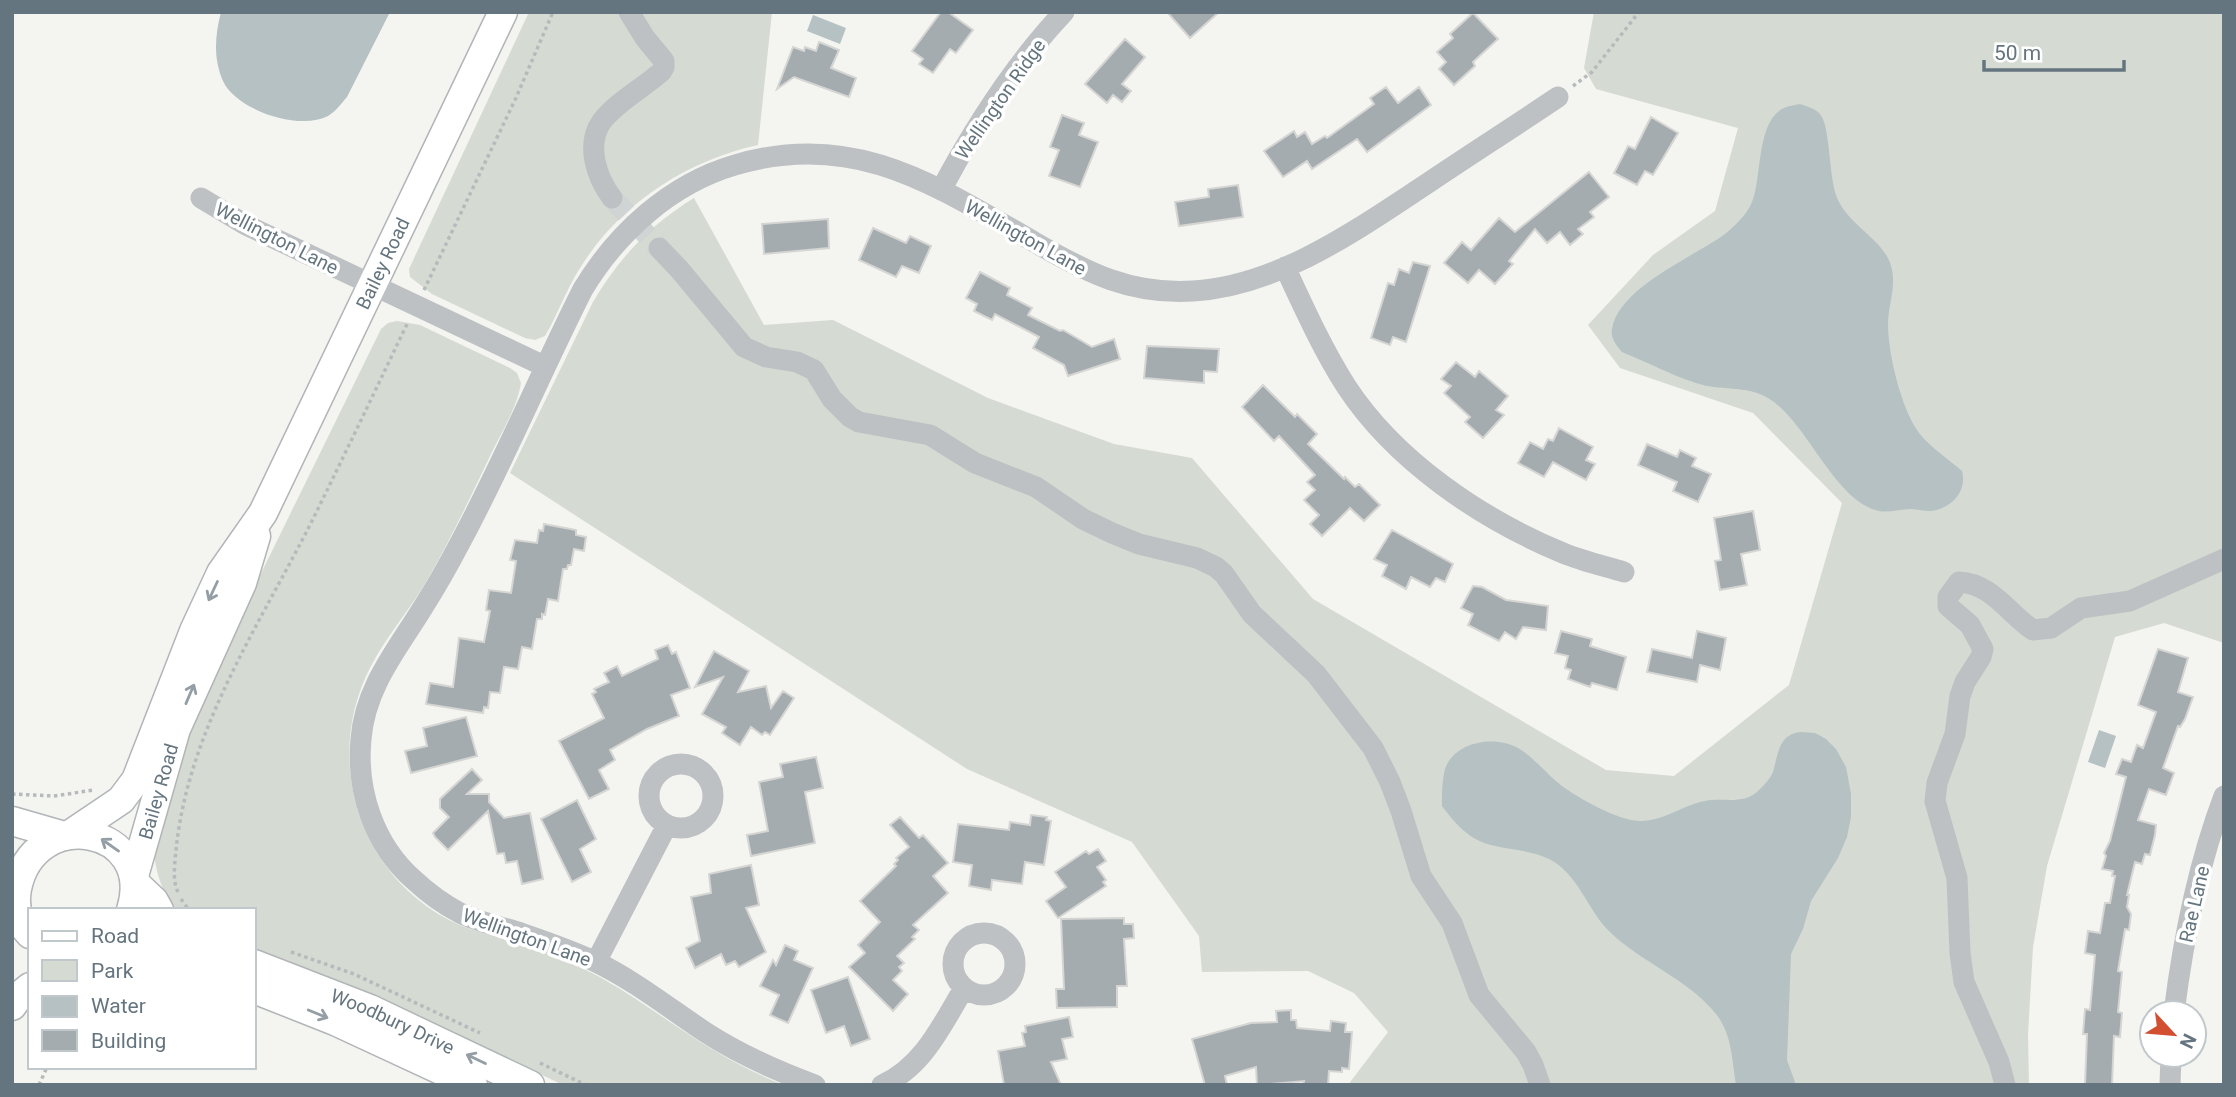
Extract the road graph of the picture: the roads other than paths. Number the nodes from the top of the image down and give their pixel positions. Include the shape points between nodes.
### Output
1 (503, 12) edge
2 (629, 12) edge
3 (1064, 12) edge
4 (1558, 97) road end
5 (941, 190) junction
6 (201, 198) dead end
7 (611, 198) tunnel mouth
8 (659, 248) tunnel mouth
9 (1285, 267) junction
10 (373, 286) junction
11 (544, 366) junction
12 (263, 513) junction
13 (2224, 559) edge
14 (1624, 572) dead end
15 (2224, 796) edge
16 (12, 821) edge
17 (667, 825) dead end
18 (68, 835) junction
19 (133, 890) edge
20 (158, 908) edge
21 (18, 915) edge
22 (596, 962) junction
23 (256, 965) edge
24 (964, 988) dead end
25 (28, 989) edge
26 (256, 990) edge
27 (2176, 999) edge
28 (12, 1006) edge
29 (473, 1085) edge
30 (530, 1085) edge
31 (816, 1085) edge
32 (881, 1085) edge
33 (1540, 1085) edge
34 (2004, 1085) edge

1 - 10 main road, Bailey Road
2 - 7 street via 664,67 600,124 595,165
3 - 5 street, Wellington Ridge via 995,98
4 - 9 street, Wellington Lane via 1391,207
5 - 9 street, Wellington Lane via 1088,272 1136,288 1216,289
5 - 11 street, Wellington Lane via 884,165 827,154 774,156 716,171 632,225 601,258
6 - 10 street, Wellington Lane via 246,225
8 - 33 street via 744,347 814,370 832,399 859,422 930,435 975,463 1036,488 1112,533 1216,567 1252,614 1316,674 1373,748 1398,802 1421,876 1452,923 1479,995 1526,1052
9 - 14 street via 1347,387 1405,453 1480,512 1565,554
10 - 11 street, Wellington Lane
10 - 12 main road, Bailey Road
11 - 22 street, Wellington Lane via 455,553 374,685 365,712 360,767 363,796 374,825 411,878 459,912
12 -> 18 main road, Bailey Road via 221,573 131,788 116,804
19 -> 12 main road, Bailey Road via 176,729 242,583
13 - 34 street via 2130,601 2081,608 2041,631 2025,625 1993,596 1970,583 1959,582 1948,597 1948,606 1970,625 1983,649 1960,696 1955,734 1935,801 1957,878 1964,982 1999,1062
15 - 27 street, Rae Lane via 2189,920
16 - 18 main road
17 - 22 street
19 -> 18 main road via 128,862 107,842 85,833
18 - 21 main road, Bailey Road via 40,849 27,863 18,887
19 - 20 main road
22 - 31 street, Wellington Lane via 706,1033 769,1067
30 -> 23 main road, Woodbury Drive via 370,1009
24 - 32 street via 921,1056
25 - 28 main road
26 -> 29 main road, Woodbury Drive

